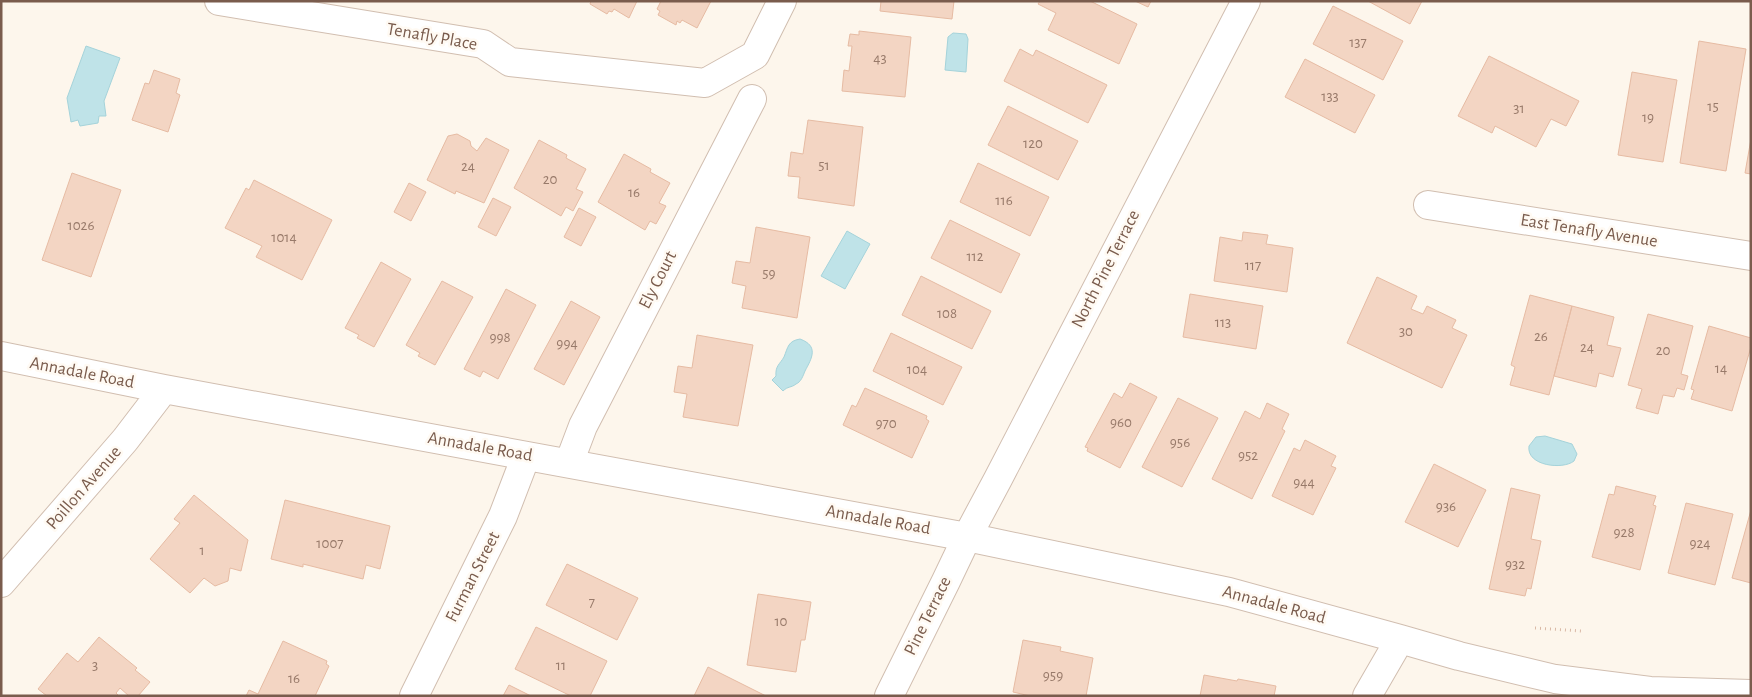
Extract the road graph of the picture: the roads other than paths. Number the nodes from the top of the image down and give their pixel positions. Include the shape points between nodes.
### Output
1 (219, 1) edge
2 (782, 1) edge
3 (1246, 1) edge
4 (752, 99) dead end
5 (1428, 205) dead end
6 (1751, 256) edge
7 (1, 356) edge
8 (164, 390) junction
9 (526, 456) junction
10 (569, 463) junction
11 (967, 537) junction
12 (1, 584) edge
13 (1400, 639) junction
14 (1751, 694) edge
15 (414, 696) edge
16 (889, 696) edge
17 (1367, 696) edge

1 - 2 street, Tenafly Place via 483,44 510,62 705,82 755,55
3 - 11 street, North Pine Terrace
4 - 10 street, Ely Court via 583,426
5 - 6 street, East Tenafly Avenue
7 - 8 street, Annadale Road
8 - 9 street, Annadale Road
8 - 12 street, Poillon Avenue
9 - 10 street, Annadale Road
9 - 15 street, Furman Street via 503,516
10 - 11 street, Annadale Road
11 - 13 street, Annadale Road via 1228,592
11 - 16 street, Pine Terrace
13 - 14 street, Annadale Road via 1555,679 1650,691
13 - 17 street

